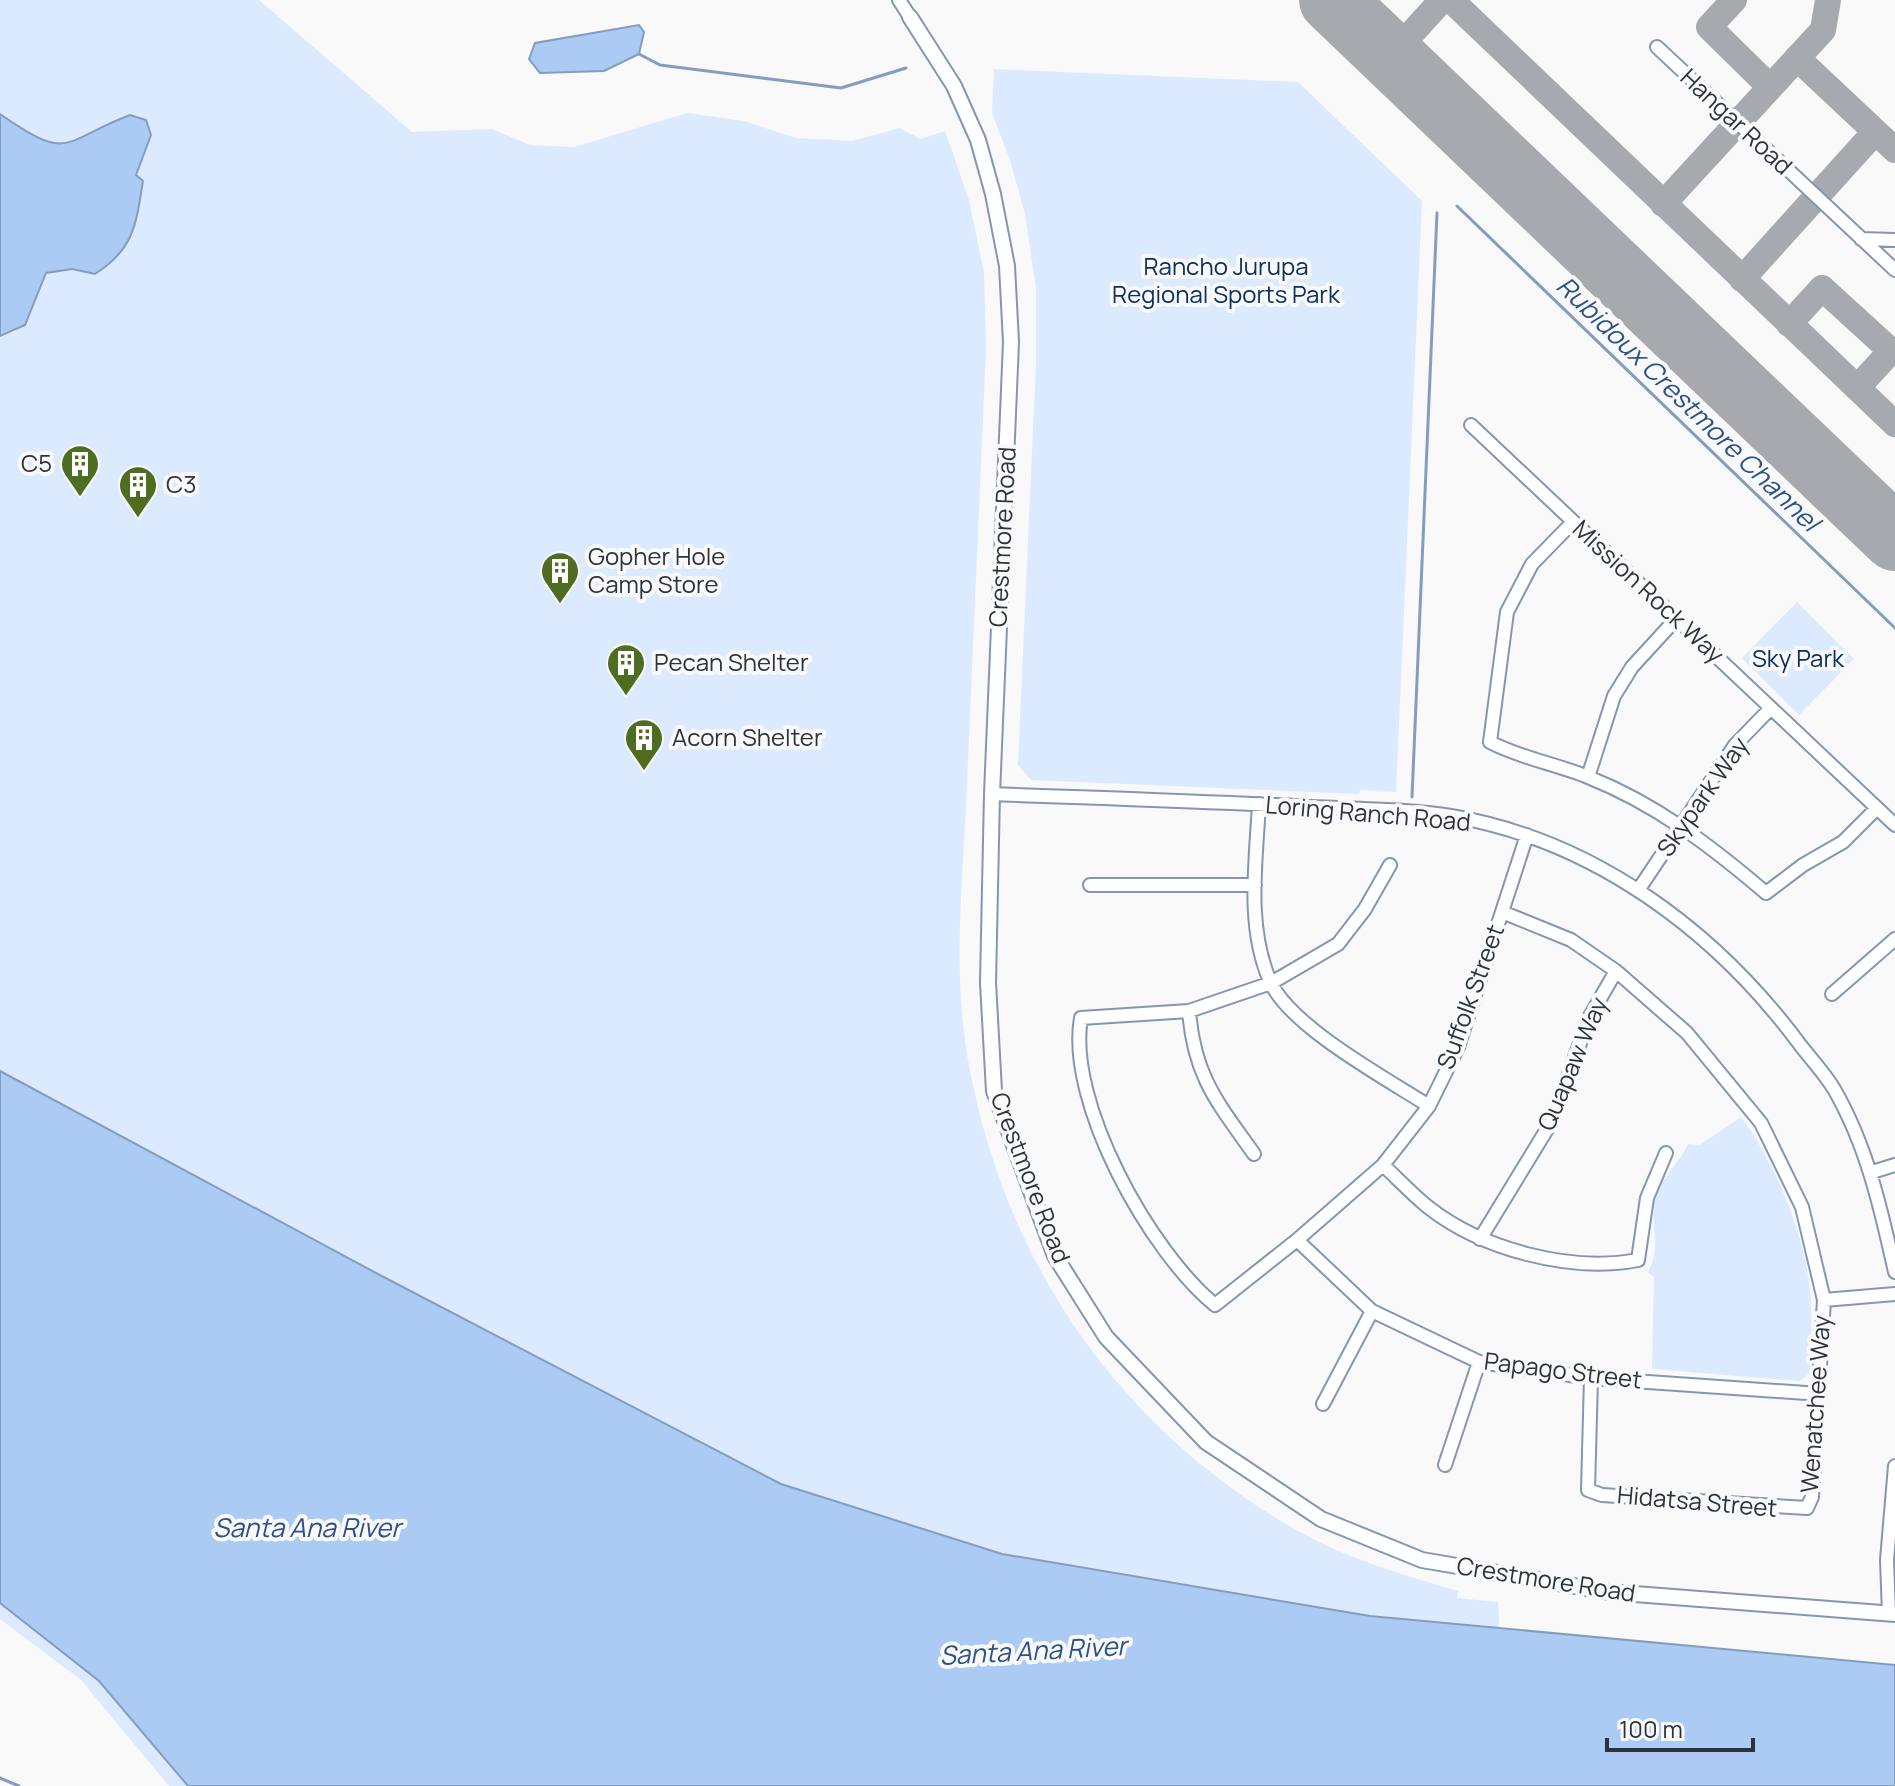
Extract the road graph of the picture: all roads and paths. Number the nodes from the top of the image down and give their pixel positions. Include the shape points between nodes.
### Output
1 (899, 0) edge
2 (910, 17) joint
3 (1657, 47) dead end
4 (1861, 239) junction
5 (1895, 240) edge
6 (1895, 270) edge
7 (1471, 425) dead end
8 (1573, 522) junction
9 (1676, 619) junction
10 (1771, 708) junction
11 (1588, 777) junction
12 (992, 794) junction
13 (1259, 804) junction
14 (1877, 808) junction
15 (1682, 825) junction
16 (1895, 825) edge
17 (1527, 835) junction
18 (1390, 865) dead end
19 (1090, 885) dead end
20 (1255, 885) junction
21 (1639, 889) junction
22 (1502, 912) junction
23 (1895, 939) edge
24 (1616, 971) junction
25 (1271, 983) junction
26 (1832, 994) dead end
27 (1189, 1011) junction
28 (1429, 1106) junction
29 (1666, 1153) dead end
30 (1254, 1154) dead end
31 (1383, 1165) junction
32 (1895, 1165) edge
33 (1872, 1172) junction
34 (1480, 1239) junction
35 (1297, 1240) junction
36 (1895, 1272) edge
37 (1895, 1294) edge
38 (1824, 1300) junction
39 (1372, 1311) junction
40 (1479, 1362) junction
41 (1591, 1378) junction
42 (1820, 1394) junction
43 (1323, 1404) dead end
44 (1445, 1465) dead end
45 (1895, 1466) edge
46 (1807, 1508) joint
47 (1892, 1614) edge

1 - 2 street
2 - 12 street, Crestmore Road via 954,86 978,140 1007,266 1011,342
3 - 4 street, Hangar Road
4 - 5 street
4 - 6 street, Hangar Road
7 - 8 street, Mission Rock Way
8 - 9 street, Mission Rock Way
8 - 11 street via 1532,564 1507,612 1490,742
9 - 10 street, Mission Rock Way
9 - 11 street via 1632,667 1614,696
10 - 14 street, Mission Rock Way
10 - 15 street, Skypark Way via 1735,745
11 - 15 street
12 - 13 street, Loring Ranch Road
12 - 47 street, Crestmore Road via 988,983 994,1091 1055,1256 1106,1337 1206,1442 1321,1519 1422,1560 1609,1592
13 - 17 street, Loring Ranch Road via 1450,816
13 - 20 street
14 - 15 street via 1843,842 1766,893
14 - 16 street, Mission Rock Way
15 - 21 street, Skypark Way
17 - 21 street, Loring Ranch Road
17 - 22 street, Suffolk Street
18 - 25 street via 1338,944
19 - 20 street
20 - 25 street via 1256,936
21 - 33 street, Loring Ranch Road via 1715,949 1778,1014 1834,1089
22 - 24 street, Wenatchee Way via 1571,940
22 - 28 street, Suffolk Street via 1458,1047
23 - 26 street
24 - 34 street, Quapaw Way via 1589,1018 1552,1121
24 - 38 street, Wenatchee Way via 1687,1033 1761,1123 1802,1207
25 - 27 street
25 - 28 street via 1316,1032
27 - 30 street via 1192,1047 1208,1089
27 - 35 street, Suffolk Street via 1081,1018 1082,1068 1108,1155 1148,1228 1215,1305
28 - 31 street, Suffolk Street
29 - 34 street via 1647,1198 1638,1260 1575,1261
31 - 34 street via 1428,1208
31 - 35 street, Suffolk Street
32 - 33 street
33 - 36 street, Loring Ranch Road
35 - 39 street, Papago Street
37 - 38 street
38 - 42 street, Wenatchee Way
39 - 40 street, Papago Street
39 - 43 street
40 - 41 street, Papago Street
40 - 44 street
41 - 42 street, Papago Street
41 - 46 street, Hidatsa Street via 1588,1490
42 - 46 street, Wenatchee Way
45 - 47 street via 1887,1560

